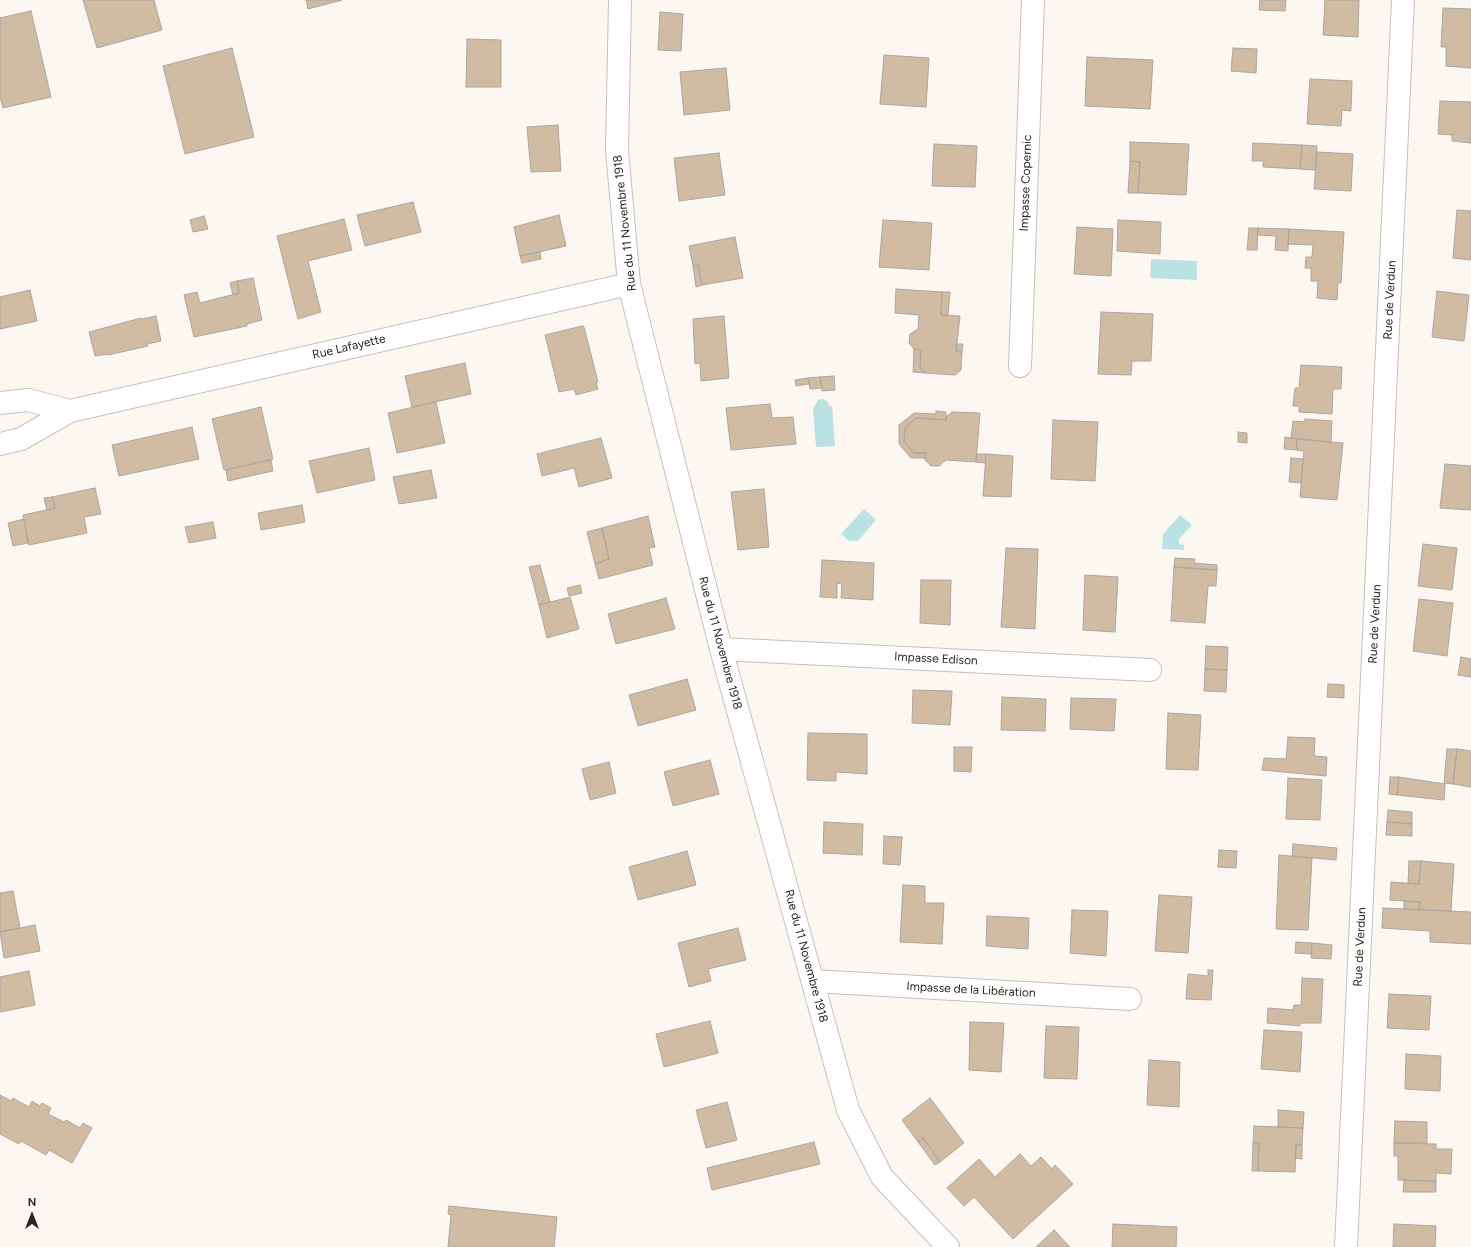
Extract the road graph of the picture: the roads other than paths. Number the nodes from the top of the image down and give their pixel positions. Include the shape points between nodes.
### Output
1 (620, 0) edge
2 (1033, 0) edge
3 (1404, 0) edge
4 (629, 284) junction
5 (1020, 366) dead end
6 (0, 403) edge
7 (70, 410) junction
8 (0, 444) edge
9 (721, 649) junction
10 (1150, 670) dead end
11 (813, 981) junction
12 (1130, 999) dead end
13 (948, 1247) edge
14 (1346, 1247) edge

1 - 4 street, Rue du 11 Novembre 1918 via 617,150
2 - 5 street, Impasse Copernic
3 - 14 street, Rue de Verdun
4 - 7 street, Rue Lafayette
4 - 9 street, Rue du 11 Novembre 1918
6 - 7 street, Rue Lafayette via 28,400
7 - 8 street, Rue Lafayette via 21,440
9 - 10 street, Impasse Edison
9 - 11 street, Rue du 11 Novembre 1918
11 - 12 street, Impasse de la Libération
11 - 13 street, Rue du 11 Novembre 1918 via 848,1110 858,1130 882,1177

